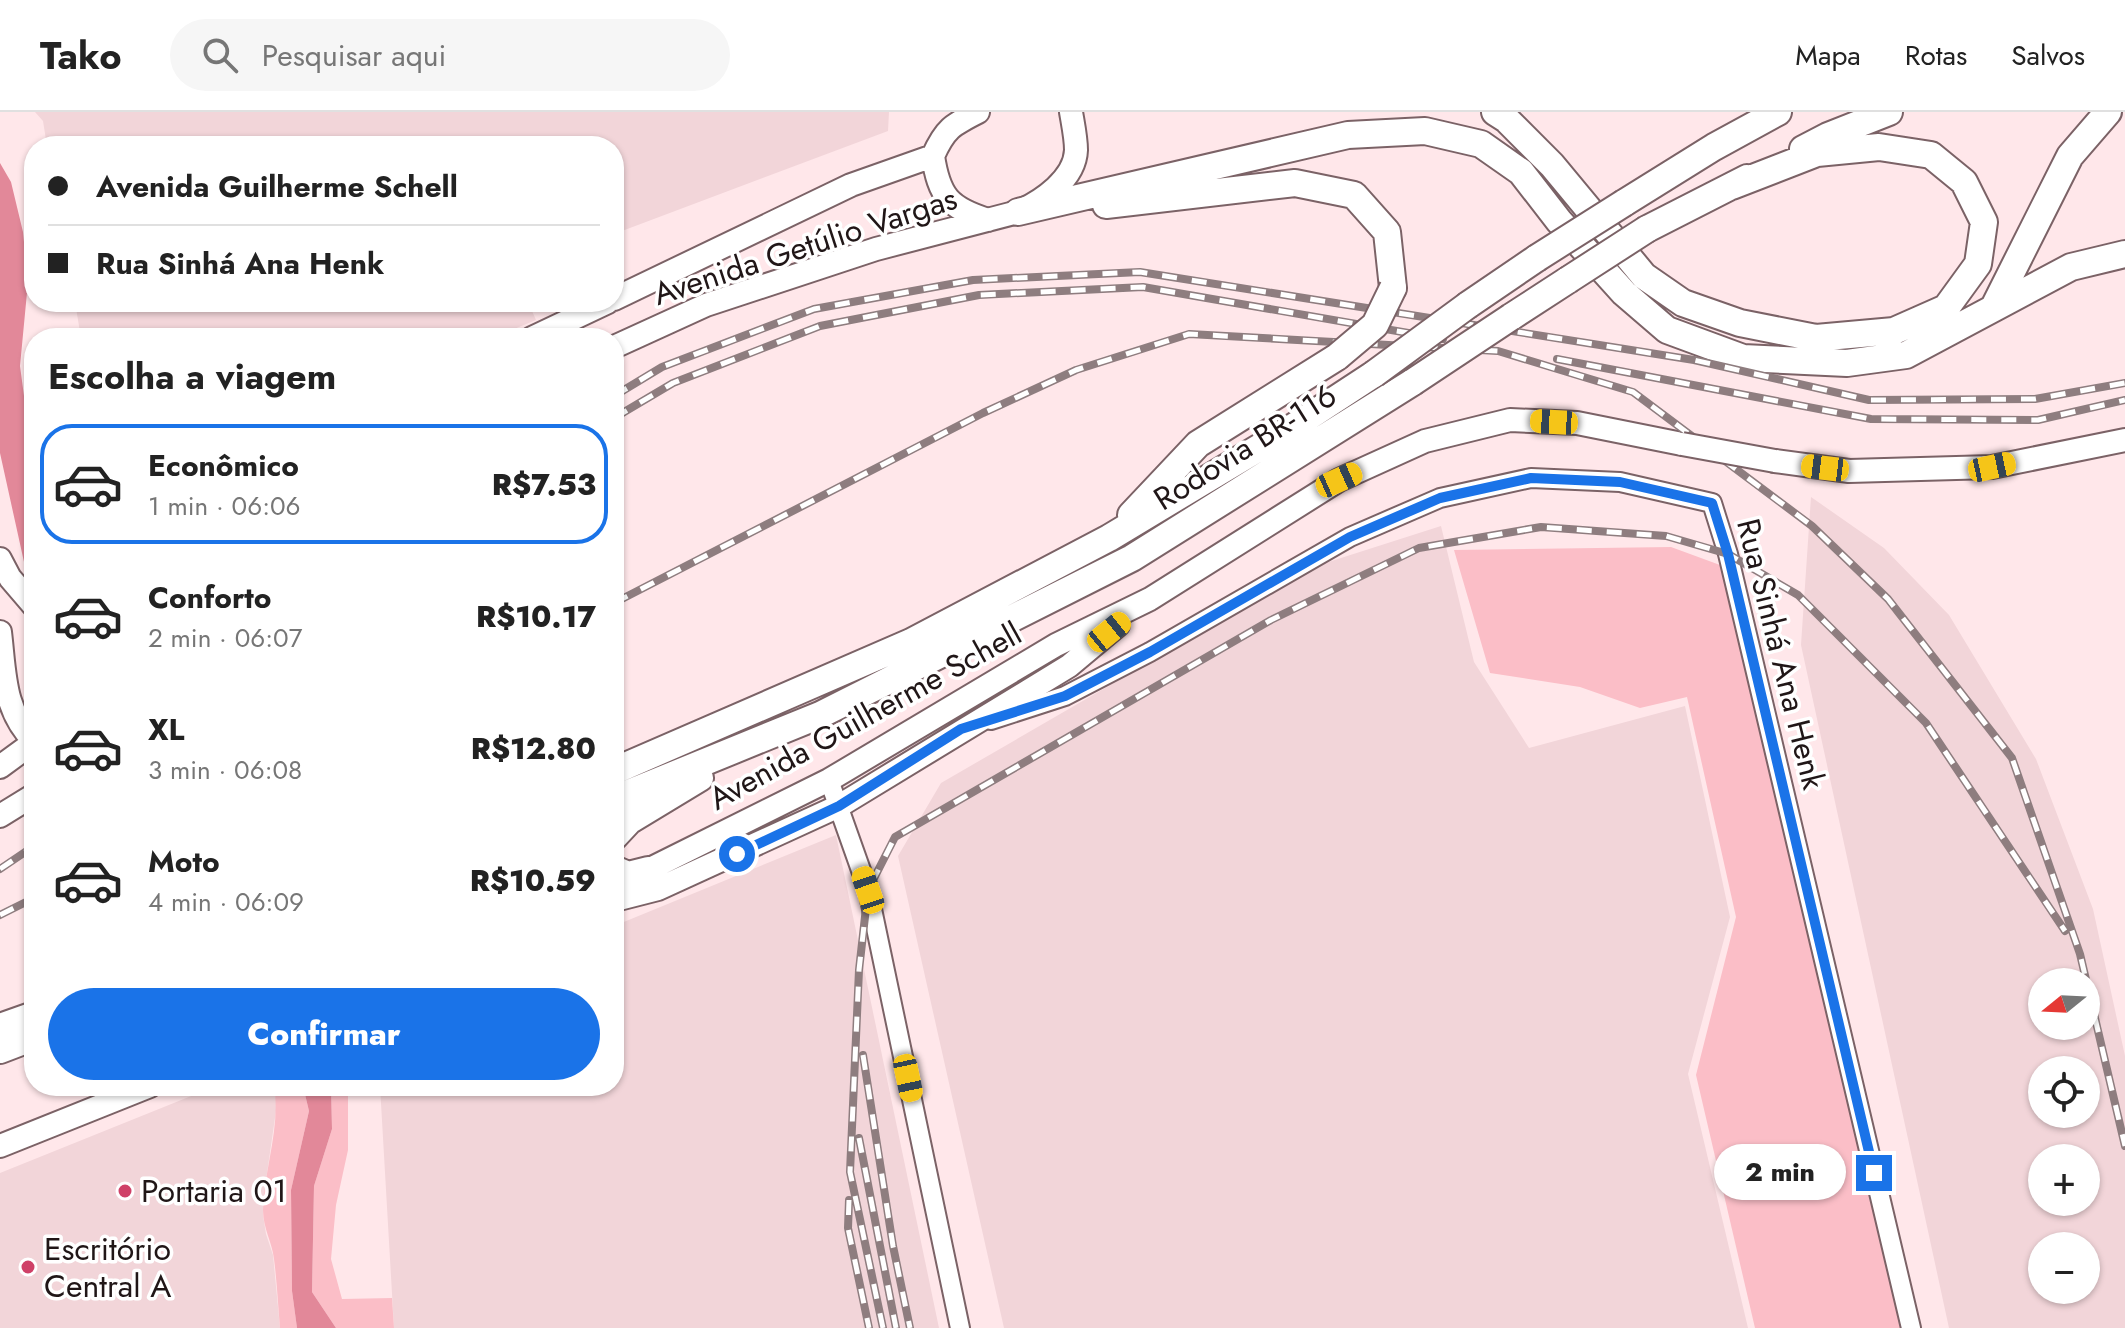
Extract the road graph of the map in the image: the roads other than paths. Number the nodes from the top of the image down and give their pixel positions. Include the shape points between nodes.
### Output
1 (978, 112) edge
2 (1071, 112) edge
3 (1495, 112) edge
4 (1778, 112) edge
5 (1889, 112) edge
6 (2108, 112) edge
7 (933, 156) junction
8 (1732, 186) junction
9 (1018, 212) junction
10 (988, 220) junction
11 (2125, 254) edge
12 (624, 294) edge
13 (1994, 307) junction
14 (572, 312) edge
15 (587, 312) edge
16 (563, 323) junction
17 (553, 328) edge
18 (624, 342) edge
19 (2125, 440) edge
20 (1109, 538) junction
21 (5, 568) edge
22 (24, 593) edge
23 (1150, 599) junction
24 (0, 632) edge
25 (950, 707) junction
26 (961, 729) junction
27 (24, 731) edge
28 (763, 739) junction
29 (24, 749) edge
30 (0, 767) edge
31 (624, 767) edge
32 (829, 780) junction
33 (624, 795) edge
34 (24, 801) edge
35 (839, 806) junction
36 (0, 816) edge
37 (624, 826) edge
38 (648, 870) junction
39 (624, 873) edge
40 (624, 886) edge
41 (624, 898) edge
42 (24, 1019) edge
43 (0, 1027) edge
44 (24, 1041) edge
45 (0, 1050) edge
46 (125, 1096) edge
47 (0, 1146) edge
48 (960, 1328) edge
49 (1911, 1328) edge

1 - 7 main road, Avenida Getúlio Vargas via 942,135
2 - 9 main road, Avenida Getúlio Vargas via 1076,152 1070,169 1037,203
3 - 8 highway via 1552,165 1644,276 1683,303 1740,323 1816,338 1894,331 1946,308 1978,264 1984,222 1964,182 1931,155 1879,147 1817,153
4 - 20 highway, Rodovia BR-116, bridge via 1537,258 1287,431
5 - 8 highway, Rodovia BR-116 via 1828,136
6 - 13 highway via 2070,156
7 - 10 main road via 946,197 961,211
7 - 12 main road, Avenida Getúlio Vargas via 851,185
8 - 28 highway, Rodovia BR-116, bridge via 1647,229 1132,558
9 - 10 main road, Avenida Getúlio Vargas
9 - 13 highway via 1348,135 1425,131 1481,144 1521,172 1559,221 1645,312 1667,330 1743,358 1847,363 1906,355
9 - 20 highway, bridge via 1295,183 1354,195 1387,232 1393,288 1375,325 1337,357 1198,444
10 - 18 main road, Avenida Getúlio Vargas via 876,249 706,305
11 - 13 highway via 2071,267
14 - 16 main road
15 - 16 main road, Avenida Getúlio Vargas
16 - 17 main road, Avenida Getúlio Vargas
19 - 23 main road, Avenida Guilherme Schell, bridge via 1992,467 1849,471 1577,423 1510,420 1425,441 1339,480
20 - 31 highway, Rodovia BR-116 via 911,642
21 - 22 main road
23 - 25 main road, Avenida Guilherme Schell via 1056,645
23 - 26 main road, Avenida Guilherme Schell via 1069,666
24 - 27 main road via 12,710
25 - 26 main road
25 - 32 main road, Avenida Guilherme Schell
26 - 35 main road, Avenida Guilherme Schell
26 - 49 street, Rua Sinhá Ana Henk via 1065,696 1350,537 1440,498 1531,478 1620,482 1712,503
28 - 33 highway, Rodovia BR-116
28 - 37 highway
29 - 30 main road
32 - 35 street
32 - 38 main road, Avenida Guilherme Schell
34 - 36 main road
35 - 41 main road, Avenida Guilherme Schell via 658,889
35 - 48 street via 868,890
38 - 39 highway
38 - 40 main road, Avenida Guilherme Schell
42 - 43 highway
44 - 45 highway
46 - 47 main road

